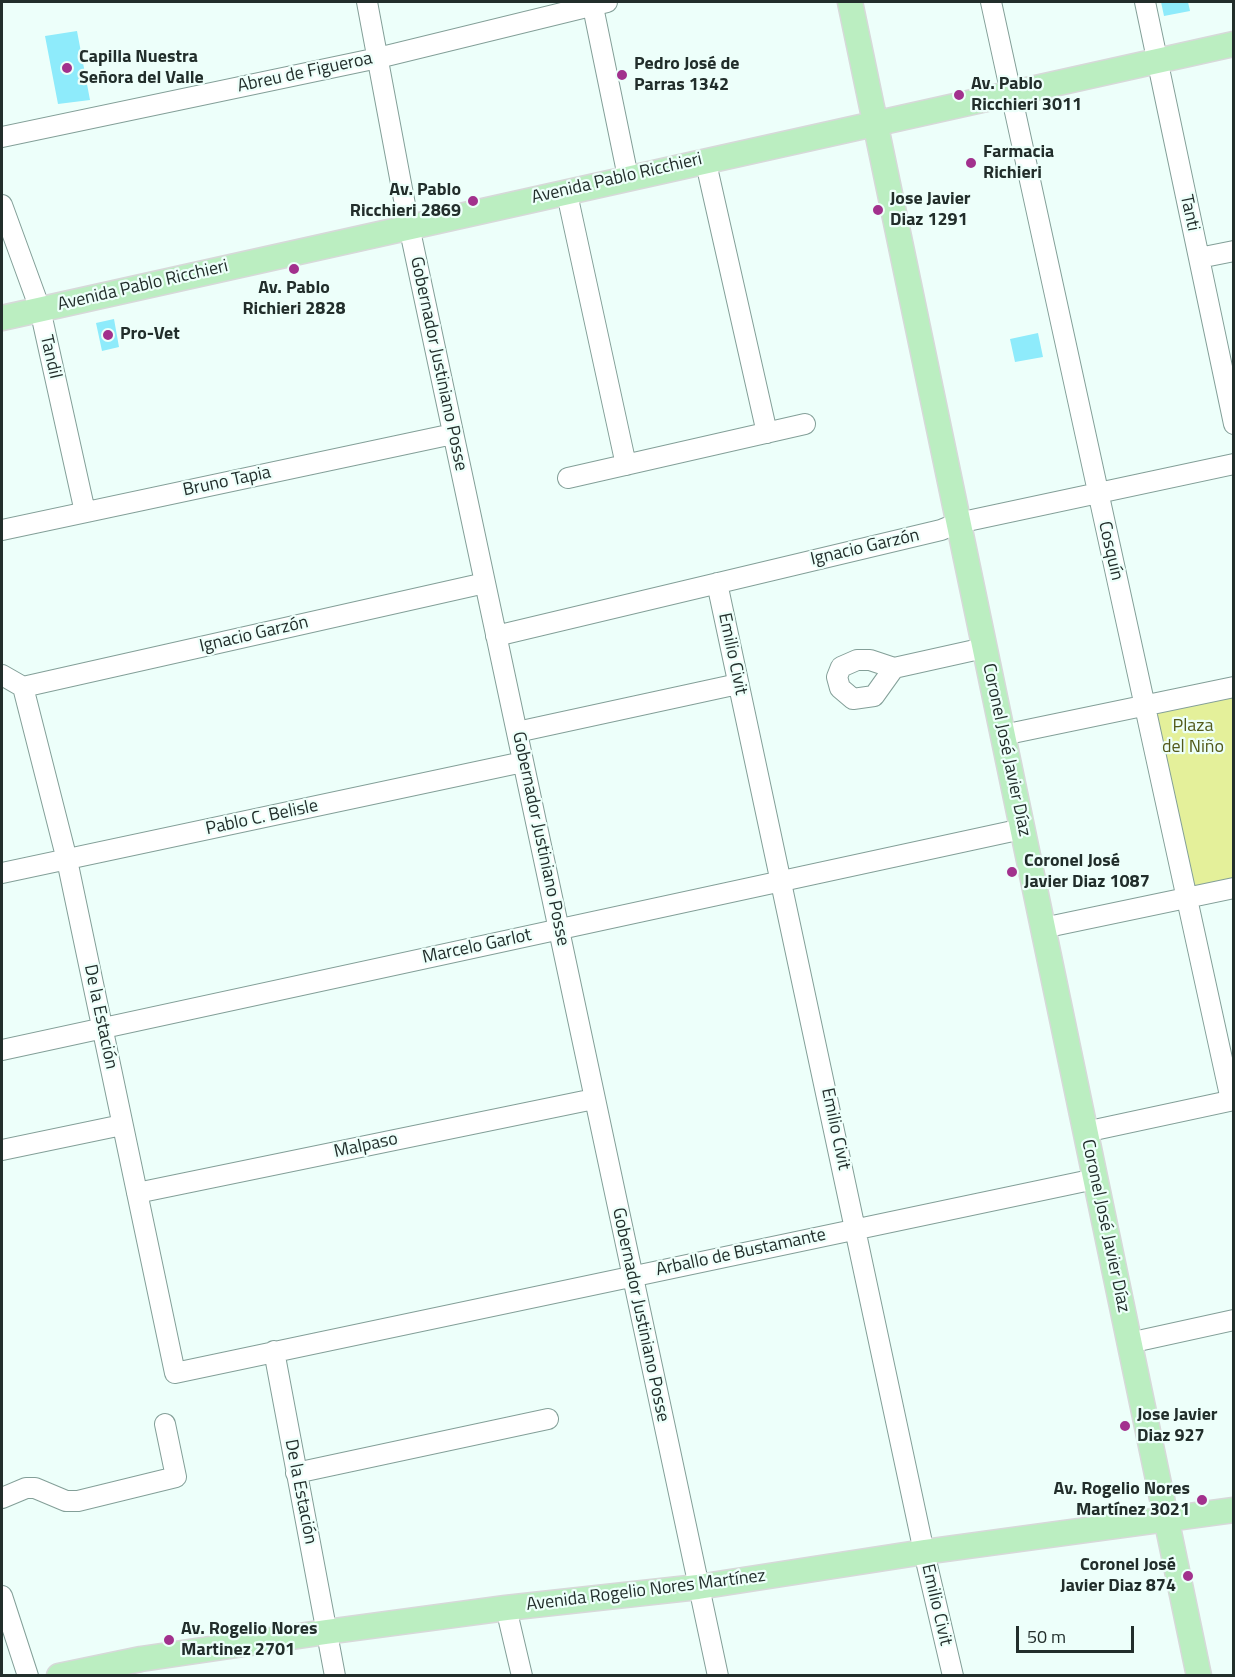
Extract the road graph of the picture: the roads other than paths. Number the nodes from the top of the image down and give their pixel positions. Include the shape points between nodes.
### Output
1 (367, 2) edge
2 (850, 2) edge
3 (991, 2) edge
4 (1145, 2) edge
5 (597, 3) edge
6 (1233, 44) edge
7 (1233, 55) edge
8 (378, 58) junction
9 (1159, 66) junction
10 (1011, 99) junction
11 (876, 129) junction
12 (2, 136) edge
13 (708, 172) junction
14 (628, 177) junction
15 (569, 203) junction
16 (2, 205) edge
17 (410, 232) junction
18 (1233, 251) edge
19 (1199, 258) junction
20 (41, 314) junction
21 (2, 318) edge
22 (2, 328) edge
23 (805, 424) dead end
24 (1233, 424) edge
25 (767, 433) junction
26 (453, 434) junction
27 (1233, 464) edge
28 (626, 465) junction
29 (568, 478) dead end
30 (1097, 493) junction
31 (85, 512) junction
32 (958, 523) junction
33 (2, 530) edge
34 (717, 583) junction
35 (485, 584) junction
36 (496, 636) junction
37 (984, 648) junction
38 (894, 668) dead end
39 (2, 675) edge
40 (738, 684) junction
41 (23, 687) junction
42 (1233, 687) edge
43 (1144, 706) junction
44 (517, 732) junction
45 (1003, 735) junction
46 (523, 762) junction
47 (1022, 829) junction
48 (68, 860) junction
49 (2, 873) edge
50 (781, 883) junction
51 (1233, 888) edge
52 (1187, 898) junction
53 (1043, 928) junction
54 (559, 930) junction
55 (102, 1027) junction
56 (2, 1050) edge
57 (594, 1099) junction
58 (1232, 1100) edge
59 (122, 1125) junction
60 (1085, 1132) junction
61 (2, 1150) edge
62 (1095, 1179) junction
63 (137, 1193) junction
64 (856, 1229) junction
65 (632, 1275) junction
66 (1233, 1320) edge
67 (1130, 1343) junction
68 (274, 1352) junction
69 (175, 1373) joint
70 (548, 1419) dead end
71 (165, 1424) dead end
72 (296, 1473) junction
73 (2, 1498) edge
74 (1233, 1510) edge
75 (1166, 1519) junction
76 (924, 1552) junction
77 (698, 1587) junction
78 (2, 1596) edge
79 (506, 1608) junction
80 (326, 1632) junction
81 (143, 1667) edge
82 (28, 1676) edge
83 (59, 1676) edge
84 (335, 1676) edge
85 (522, 1676) edge
86 (718, 1676) edge
87 (953, 1676) edge
88 (1199, 1676) edge

1 - 8 street, Gobernador Justiniano Posse
2 - 11 main road, Coronel José Javier Díaz
3 - 10 street, Cosquín
4 - 9 street, Tanti
5 - 8 street, Abreu de Figueroa
5 - 14 street
6 - 9 main road, Avenida Pablo Ricchieri
7 - 9 main road, Avenida Pablo Ricchieri
8 - 12 street, Abreu de Figueroa
8 - 17 street, Gobernador Justiniano Posse
9 - 10 main road, Avenida Pablo Ricchieri
9 - 19 street, Tanti
10 - 11 main road, Avenida Pablo Ricchieri
10 - 30 street, Cosquín
11 - 13 main road, Avenida Pablo Ricchieri
11 - 14 main road, Avenida Pablo Ricchieri
11 - 32 main road, Coronel José Javier Díaz
13 - 15 main road, Avenida Pablo Ricchieri
13 - 25 street
14 - 17 main road, Avenida Pablo Ricchieri
15 - 17 main road, Avenida Pablo Ricchieri
15 - 28 street
16 - 20 street, Tandil
17 - 20 main road, Avenida Pablo Ricchieri
17 - 26 street, Gobernador Justiniano Posse
18 - 19 street
19 - 24 street, Tanti
20 - 21 main road, Avenida Pablo Ricchieri
20 - 22 main road, Avenida Pablo Ricchieri
20 - 31 street, Tandil
23 - 25 street
25 - 28 street
26 - 31 street, Bruno Tapia
26 - 35 street, Gobernador Justiniano Posse
27 - 30 street, Ignacio Garzón
28 - 29 street
30 - 32 street, Ignacio Garzón
30 - 43 street, Cosquín
31 - 33 street, Bruno Tapia
32 - 34 street, Ignacio Garzón via 941,531
32 - 37 main road, Coronel José Javier Díaz
34 - 36 street, Ignacio Garzón
34 - 40 street, Emilio Civit
35 - 36 street, Gobernador Justiniano Posse
35 - 41 street, Ignacio Garzón
36 - 44 street, Gobernador Justiniano Posse
37 - 38 street
37 - 45 main road, Coronel José Javier Díaz
39 - 41 street
40 - 44 street
40 - 50 street, Emilio Civit
41 - 48 street, De la Estación
42 - 43 street
43 - 45 street
43 - 52 street, Cosquín
44 - 46 street, Gobernador Justiniano Posse
45 - 47 main road, Coronel José Javier Díaz
46 - 48 street, Pablo C. Belisle
46 - 54 street, Gobernador Justiniano Posse
47 - 50 street, Marcelo Garlot
47 - 53 main road, Coronel José Javier Díaz
48 - 49 street, Pablo C. Belisle
48 - 55 street, De la Estación
50 - 54 street, Marcelo Garlot
50 - 64 street, Emilio Civit
51 - 52 street
52 - 53 street
52 - 58 street, Cosquín
53 - 60 main road, Coronel José Javier Díaz
54 - 55 street, Marcelo Garlot
54 - 57 street, Gobernador Justiniano Posse
55 - 56 street, Marcelo Garlot
55 - 59 street, De la Estación
57 - 63 street, Malpaso
57 - 65 street, Gobernador Justiniano Posse
58 - 60 street
59 - 61 street
59 - 63 street, De la Estación
60 - 62 main road, Coronel José Javier Díaz
62 - 64 street, Arballo de Bustamante
62 - 67 main road, Coronel José Javier Díaz
63 - 69 street, De la Estación
64 - 65 street, Arballo de Bustamante
64 - 76 street, Emilio Civit
65 - 68 street, Arballo de Bustamante
65 - 77 street, Gobernador Justiniano Posse
66 - 67 street
67 - 75 main road, Coronel José Javier Díaz
68 - 69 street, Arballo de Bustamante
68 - 72 street, De la Estación
70 - 72 street
71 - 73 street via 176,1477 78,1501 66,1502 35,1488
72 - 80 street, De la Estación
74 - 75 main road, Avenida Rogelio Nores Martínez
75 - 76 main road, Avenida Rogelio Nores Martínez
75 - 88 main road, Coronel José Javier Díaz
76 - 77 main road, Avenida Rogelio Nores Martínez
76 - 87 street, Emilio Civit
77 - 79 main road, Avenida Rogelio Nores Martínez
77 - 86 street, Gobernador Justiniano Posse
78 - 82 street
79 - 80 main road, Avenida Rogelio Nores Martínez
79 - 85 street
80 - 81 main road, Avenida Rogelio Nores Martínez
80 - 84 street, De la Estación
81 - 83 main road, Avenida Rogelio Nores Martínez

